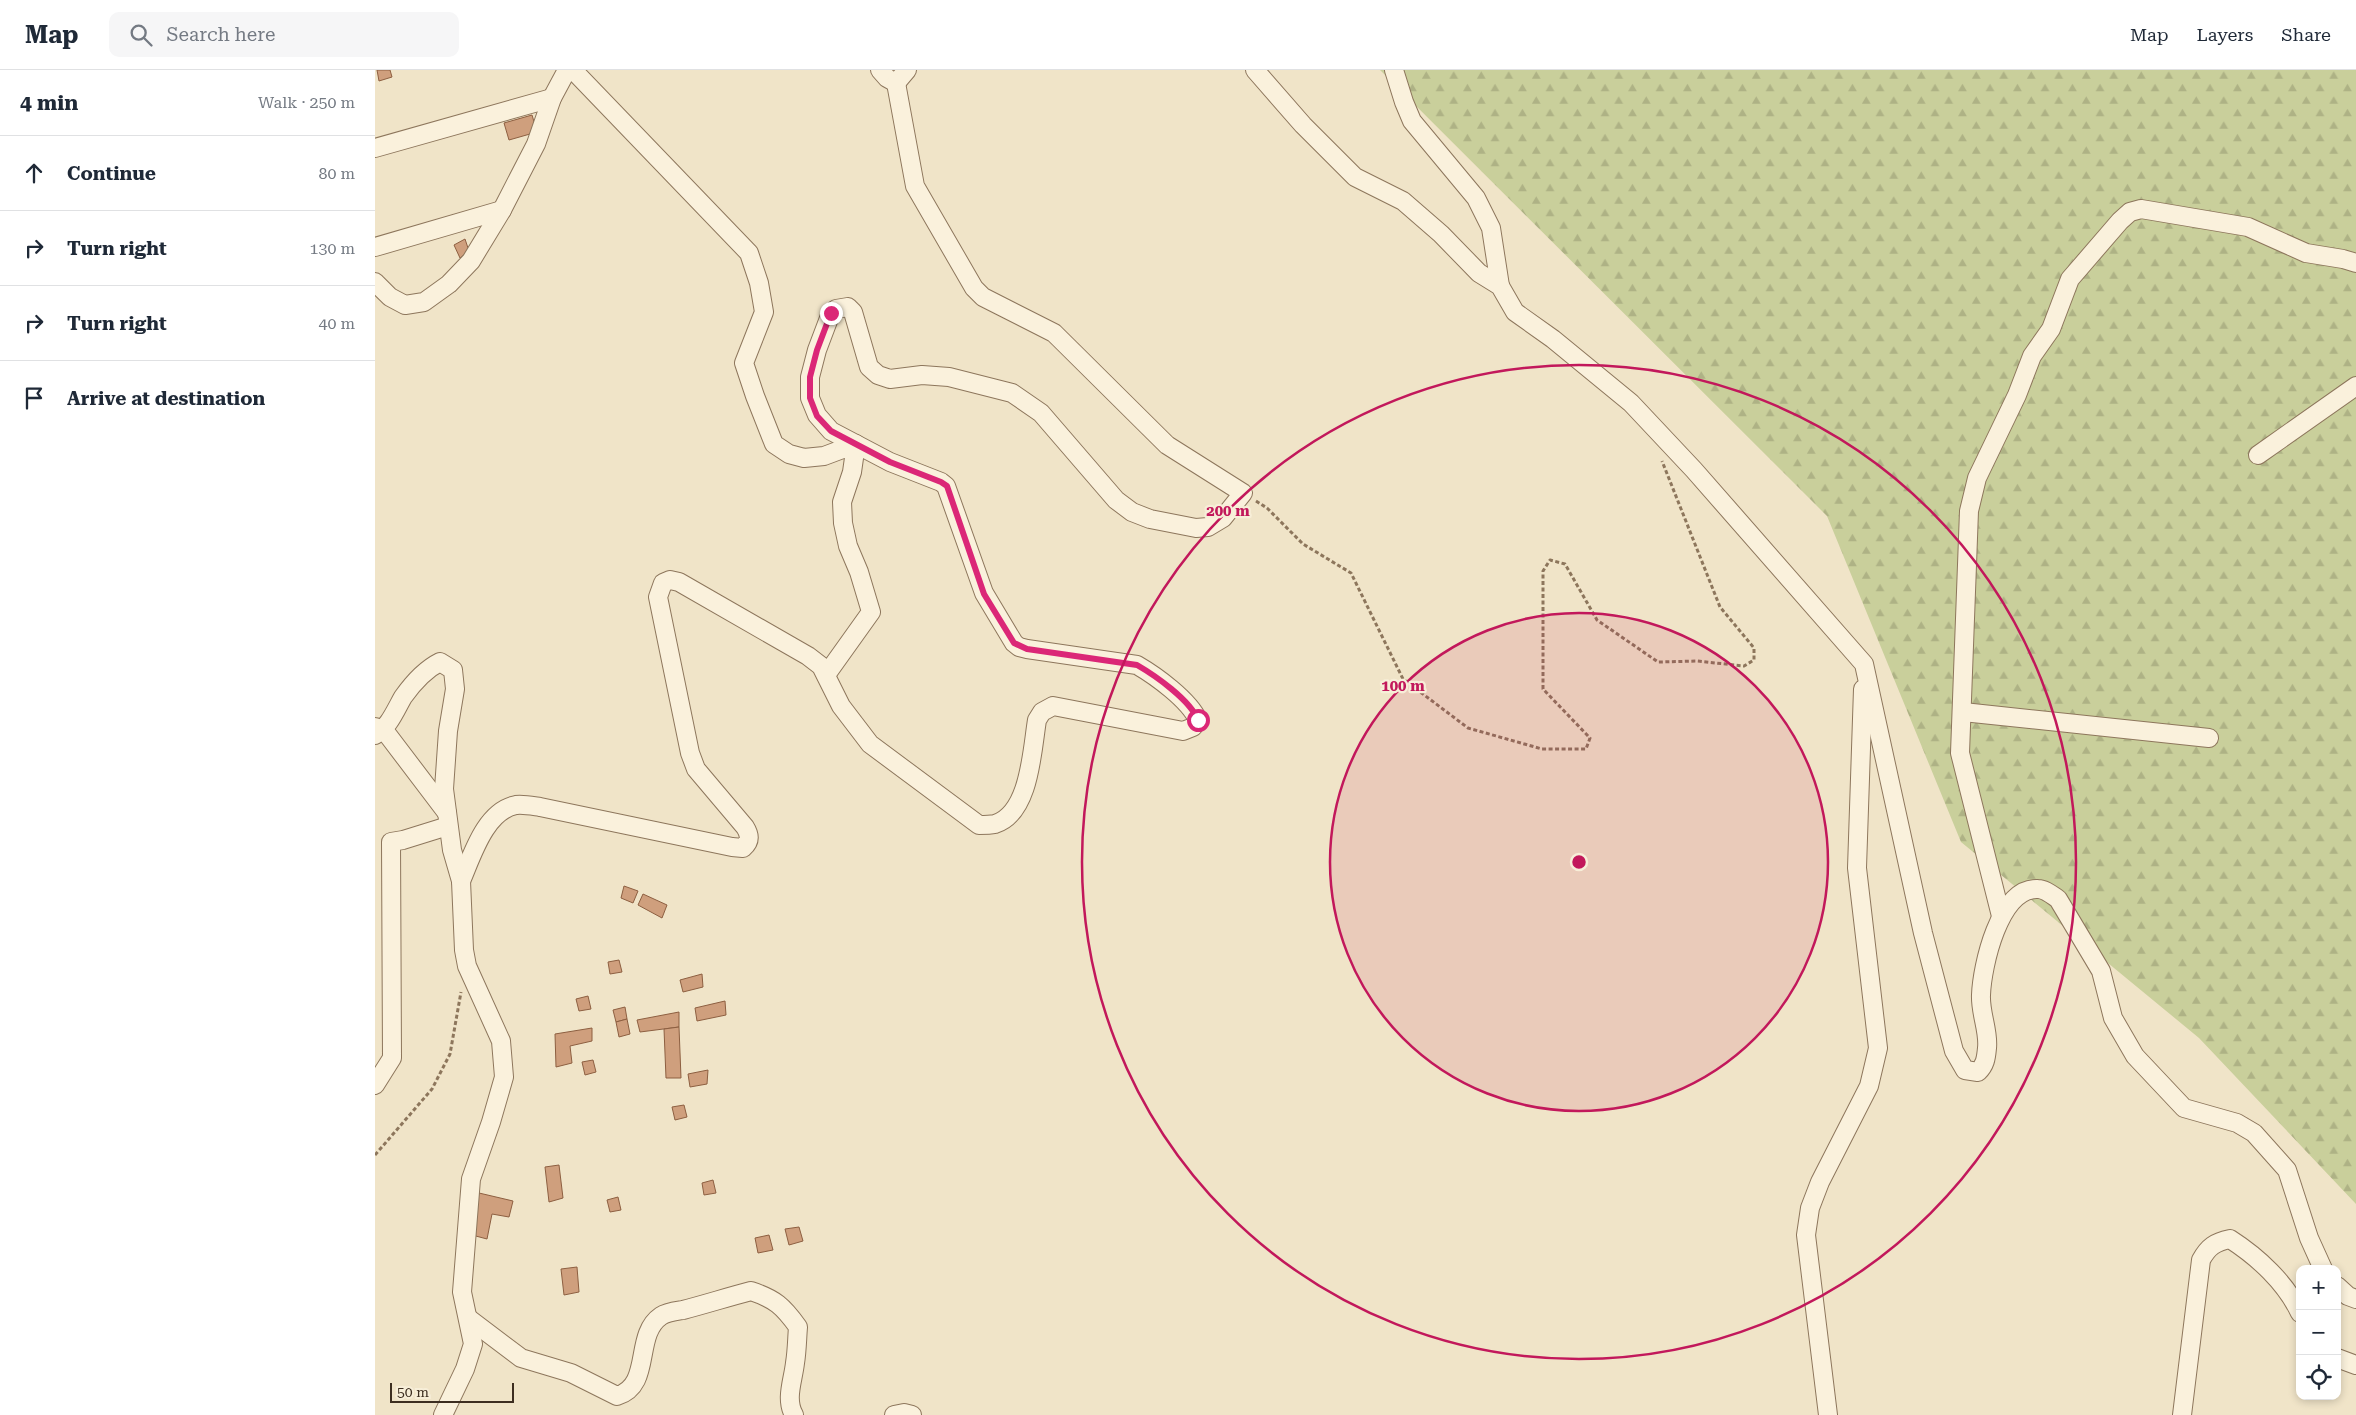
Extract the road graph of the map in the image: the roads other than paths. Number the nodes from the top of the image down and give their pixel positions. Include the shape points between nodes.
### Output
1 (567, 70) edge
2 (573, 70) edge
3 (880, 70) edge
4 (1255, 70) edge
5 (1394, 70) edge
6 (901, 76) edge
7 (551, 98) junction
8 (375, 148) edge
9 (502, 210) junction
10 (375, 247) edge
11 (2356, 264) edge
12 (375, 282) edge
13 (1500, 286) junction
14 (2356, 386) edge
15 (856, 444) junction
16 (2258, 455) dead end
17 (1864, 664) junction
18 (826, 675) junction
19 (1963, 712) junction
20 (378, 731) edge
21 (2209, 738) dead end
22 (447, 819) junction
23 (383, 843) edge
24 (461, 881) junction
25 (2001, 916) junction
26 (381, 1068) edge
27 (375, 1085) edge
28 (2321, 1265) edge
29 (2341, 1290) edge
30 (2356, 1300) edge
31 (2299, 1310) edge
32 (469, 1318) junction
33 (2341, 1359) edge
34 (2356, 1365) edge
35 (443, 1415) edge
36 (794, 1415) edge
37 (894, 1415) edge
38 (912, 1415) edge
39 (1828, 1415) edge
40 (2183, 1415) edge

1 - 7 street
2 - 15 street via 749,253 764,312 744,363 774,444 789,454 804,458 824,456
3 - 6 street via 887,78
4 - 13 street via 1303,126 1355,177 1403,201 1479,273
5 - 13 street via 1412,121 1475,198 1491,228
6 - 15 street via 915,186 974,288 983,297 1054,333 1167,445 1243,493 1223,518 1208,527 1196,528 1150,519 1132,512 1117,500 1041,413 1012,394 949,376 890,379 878,375 869,367 853,312 843,306 831,313 824,327 810,377 810,398 817,416 831,431
7 - 8 street
7 - 9 street via 536,144
9 - 10 street
9 - 12 street via 471,261 449,284 424,302 405,305 390,297
11 - 19 street via 2306,253 2248,227 2141,209 2130,212 2110,232 2070,279 2051,329 2032,356 1972,493
13 - 17 street via 1515,312 1631,403
14 - 16 street
15 - 18 street via 852,472 842,502 843,523 871,612
15 - 18 street via 947,486 984,594 1014,643 1027,649 1137,665 1193,709 1198,720 1193,727 1183,731 1053,706 1042,712 1037,720 1020,802 995,824 979,825 871,744 841,706
17 - 25 street via 1923,933 1954,1051 1965,1070 1978,1072 1985,1064 1987,1046 1980,998 1984,964
17 - 39 street via 1857,868 1878,1048 1869,1086 1820,1182 1810,1208 1806,1235
18 - 24 street via 809,656 679,582 670,580 663,583 657,597 690,753 697,769 745,826 749,841 743,848 732,847 518,804 503,809 488,825
19 - 21 street
19 - 25 street via 1961,753
20 - 22 street
20 - 22 street via 426,668 440,662 453,670 455,689 444,789
22 - 23 street via 403,840
22 - 24 street
23 - 26 street via 389,860 393,1058
24 - 32 street via 463,950 467,966 501,1040 504,1077 471,1179 462,1292
25 - 28 street via 2007,905 2028,891 2037,889 2058,899 2101,971 2113,1018 2135,1056 2184,1108 2237,1123 2254,1133 2287,1170
26 - 27 street
29 - 30 street
31 - 40 street via 2291,1294 2249,1251 2230,1239 2207,1249 2201,1260
32 - 35 street via 473,1344
32 - 36 street via 521,1358 571,1373 617,1396 633,1387 650,1328 661,1316 751,1291 774,1299 798,1327 790,1392 790,1408
33 - 34 street
37 - 38 street

